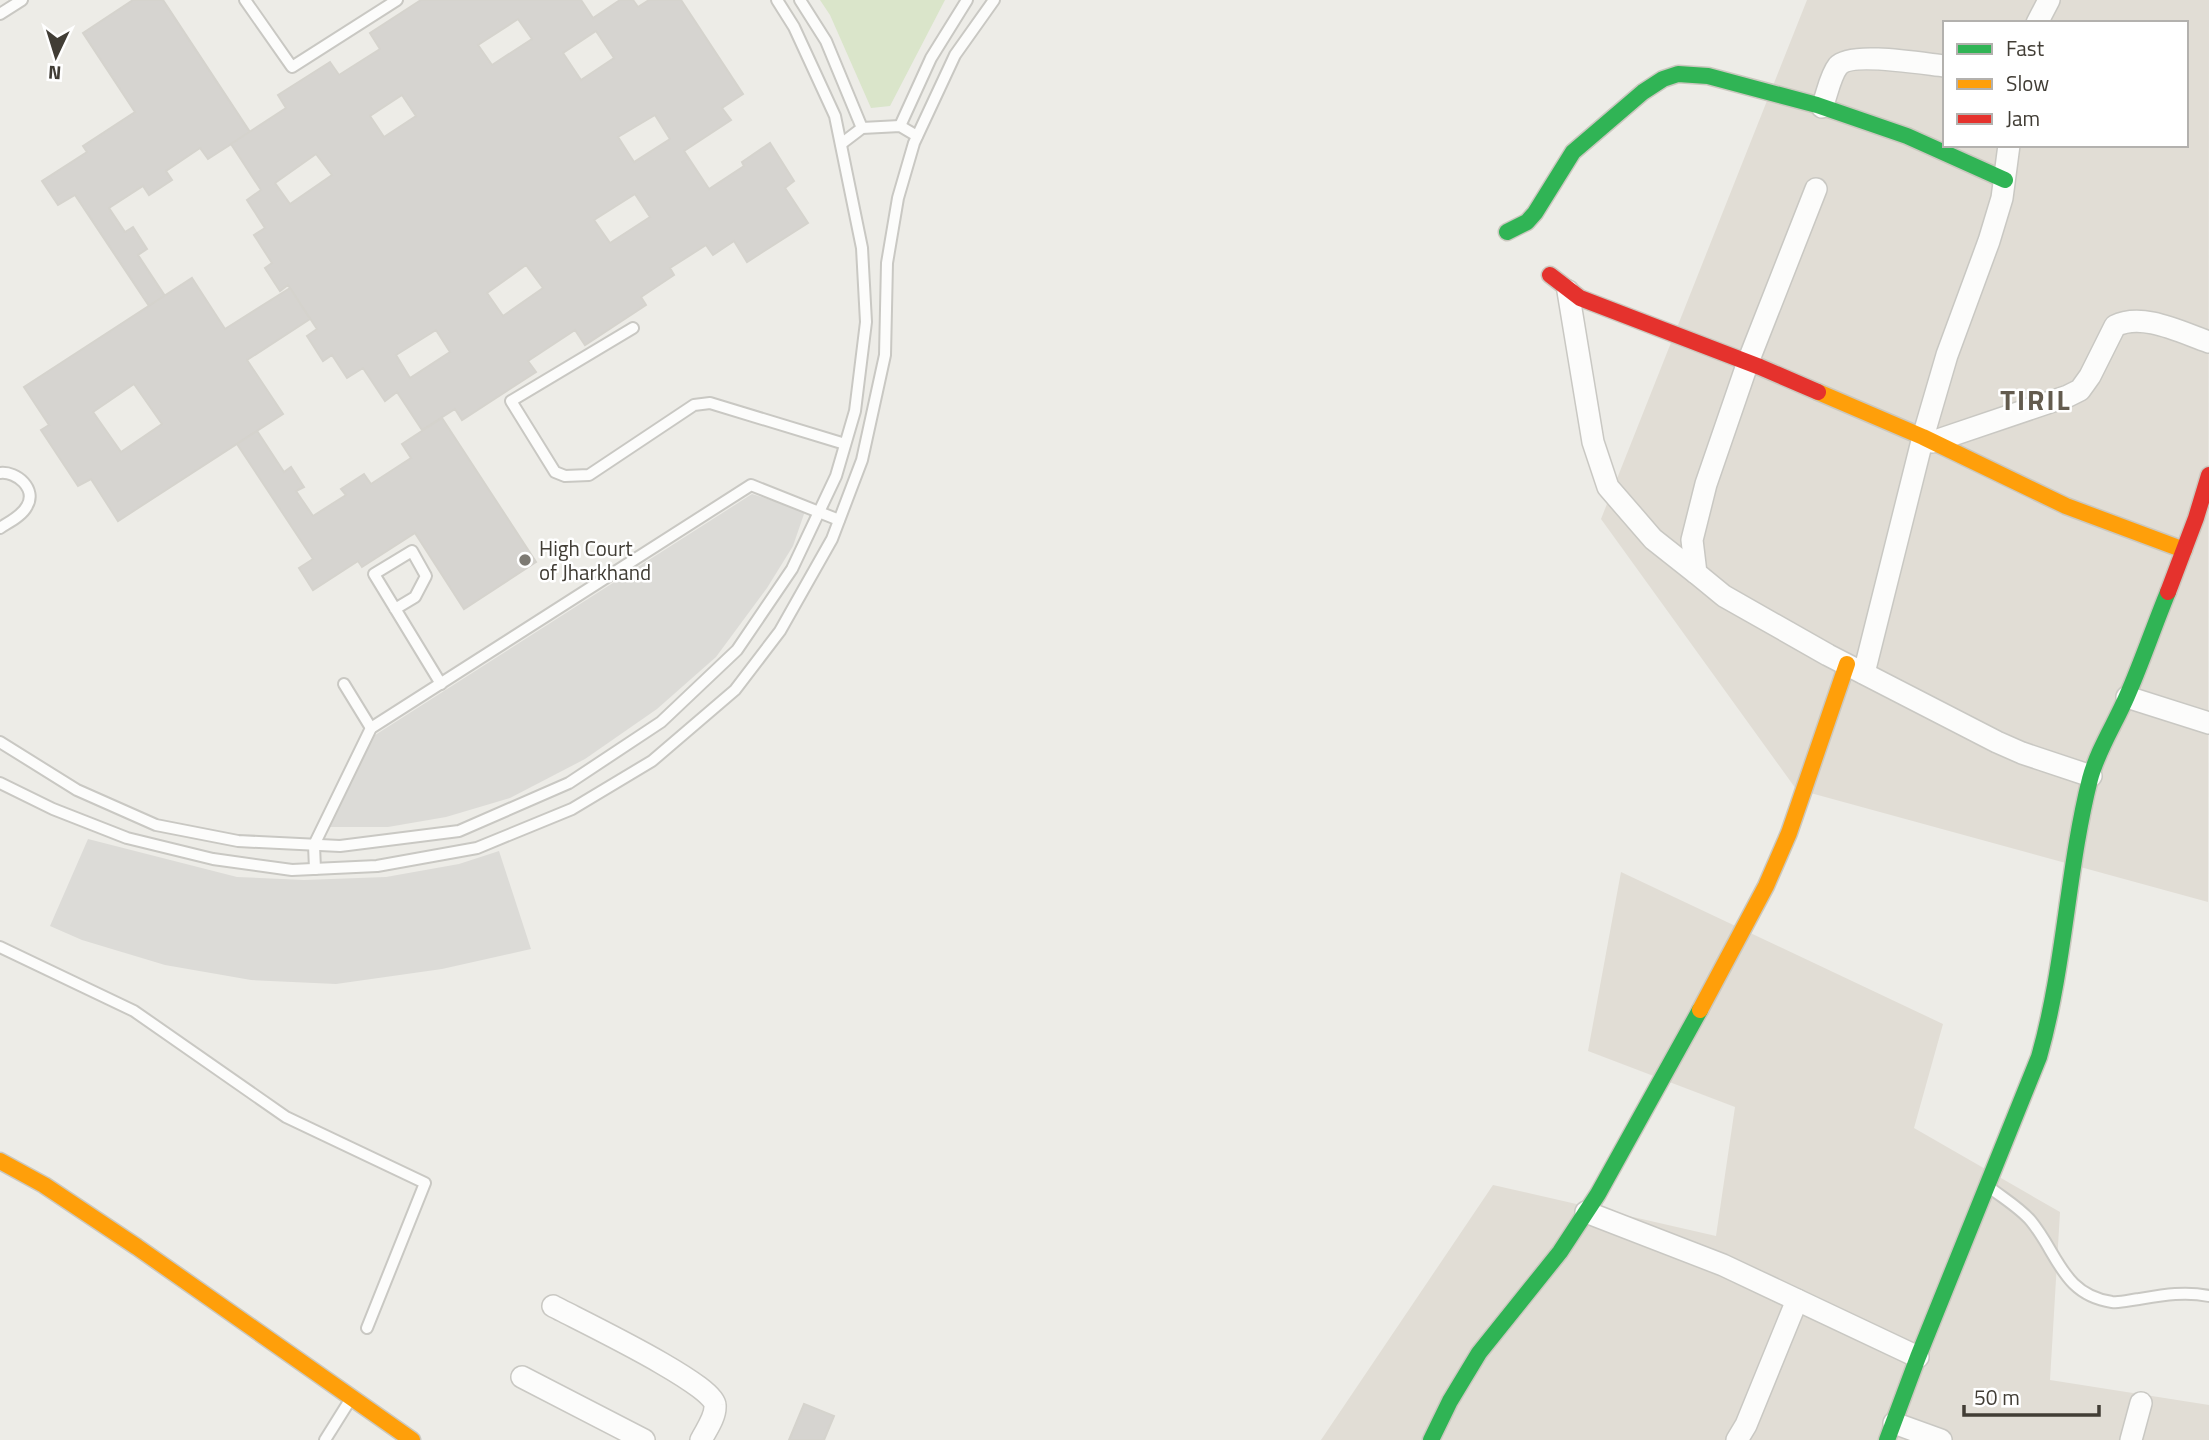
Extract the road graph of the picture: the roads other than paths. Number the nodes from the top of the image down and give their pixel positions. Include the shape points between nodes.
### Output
1 (23, 0) edge
2 (245, 0) edge
3 (397, 0) edge
4 (777, 0) edge
5 (800, 0) edge
6 (967, 0) edge
7 (994, 0) edge
8 (2049, 0) edge
9 (0, 14) edge
10 (2038, 21) edge
11 (1943, 66) edge
12 (1822, 107) junction
13 (900, 126) junction
14 (862, 128) junction
15 (917, 136) junction
16 (841, 144) junction
17 (2009, 147) edge
18 (2005, 180) junction
19 (1816, 189) dead end
20 (1507, 232) dead end
21 (1550, 275) dead end
22 (1568, 291) junction
23 (633, 328) dead end
24 (2209, 342) edge
25 (1748, 362) junction
26 (1928, 440) junction
27 (845, 444) junction
28 (0, 473) edge
29 (2209, 475) edge
30 (819, 512) junction
31 (839, 520) junction
32 (2203, 521) edge
33 (0, 528) edge
34 (2184, 550) junction
35 (1696, 573) junction
36 (395, 609) junction
37 (1855, 669) junction
38 (344, 684) dead end
39 (441, 684) junction
40 (2127, 697) junction
41 (2209, 723) edge
42 (371, 728) junction
43 (0, 741) edge
44 (2091, 776) junction
45 (0, 783) edge
46 (314, 845) junction
47 (315, 869) junction
48 (0, 947) edge
49 (0, 1161) edge
50 (1987, 1185) junction
51 (1586, 1212) junction
52 (2209, 1296) edge
53 (1797, 1300) junction
54 (553, 1306) dead end
55 (367, 1328) dead end
56 (1917, 1357) junction
57 (522, 1377) dead end
58 (351, 1397) junction
59 (2141, 1403) dead end
60 (1891, 1431) edge
61 (325, 1440) edge
62 (412, 1440) edge
63 (644, 1440) edge
64 (701, 1440) edge
65 (1431, 1440) edge
66 (1737, 1440) edge
67 (1941, 1440) edge
68 (2131, 1440) edge

1 - 9 lane
2 - 3 lane via 292,67
4 - 16 lane via 835,116
5 - 14 lane via 826,41
6 - 13 lane via 930,58
7 - 15 lane via 955,55
8 - 10 street
11 - 12 street via 1872,60 1839,64
12 - 18 street via 1907,136
12 - 20 street via 1708,76 1678,74 1663,79 1573,152 1535,214
13 - 14 lane
13 - 15 lane
14 - 16 lane
15 - 31 lane via 898,198 887,263 885,355 862,460
16 - 27 lane via 862,248 866,322 855,411
17 - 18 street
18 - 26 street via 1989,241 1947,355
19 - 25 street
21 - 22 street
22 - 25 street
22 - 35 street via 1593,442 1608,487 1653,539
23 - 27 lane via 512,401 555,472 589,475 694,405 710,403
24 - 26 street via 2144,322 2124,321 2115,326 2080,390
25 - 26 street
25 - 35 street via 1695,523
26 - 34 street via 2066,506
26 - 37 street
27 - 30 lane
28 - 33 lane via 20,478 29,500 27,509
29 - 32 street
30 - 31 lane
30 - 39 lane via 751,485
30 - 46 lane via 792,569 737,650 661,722 569,783 459,831
31 - 47 lane via 780,631 735,690 652,761 572,809 477,848 377,866
32 - 34 street
34 - 40 street
35 - 37 street via 1724,596
36 - 36 lane via 373,574 412,551 426,576 415,597
36 - 39 lane
37 - 44 street via 2009,747
37 - 51 street via 1766,886
38 - 42 lane
39 - 42 lane
40 - 41 street
40 - 44 street
42 - 46 lane
43 - 46 lane via 77,790 156,825 238,841
44 - 50 street via 2050,1019
45 - 47 lane via 127,838 213,859
46 - 47 lane
48 - 55 lane via 134,1011 286,1117 425,1183
49 - 58 street via 137,1247
50 - 52 lane via 2033,1223 2065,1274 2091,1297 2116,1302 2175,1294
50 - 56 street
51 - 53 street via 1723,1265
51 - 65 street via 1479,1353
53 - 56 street
53 - 66 street
54 - 64 street via 682,1374 711,1396 713,1416
56 - 60 street
57 - 63 street
58 - 61 lane
58 - 62 street
59 - 68 street
60 - 67 street

